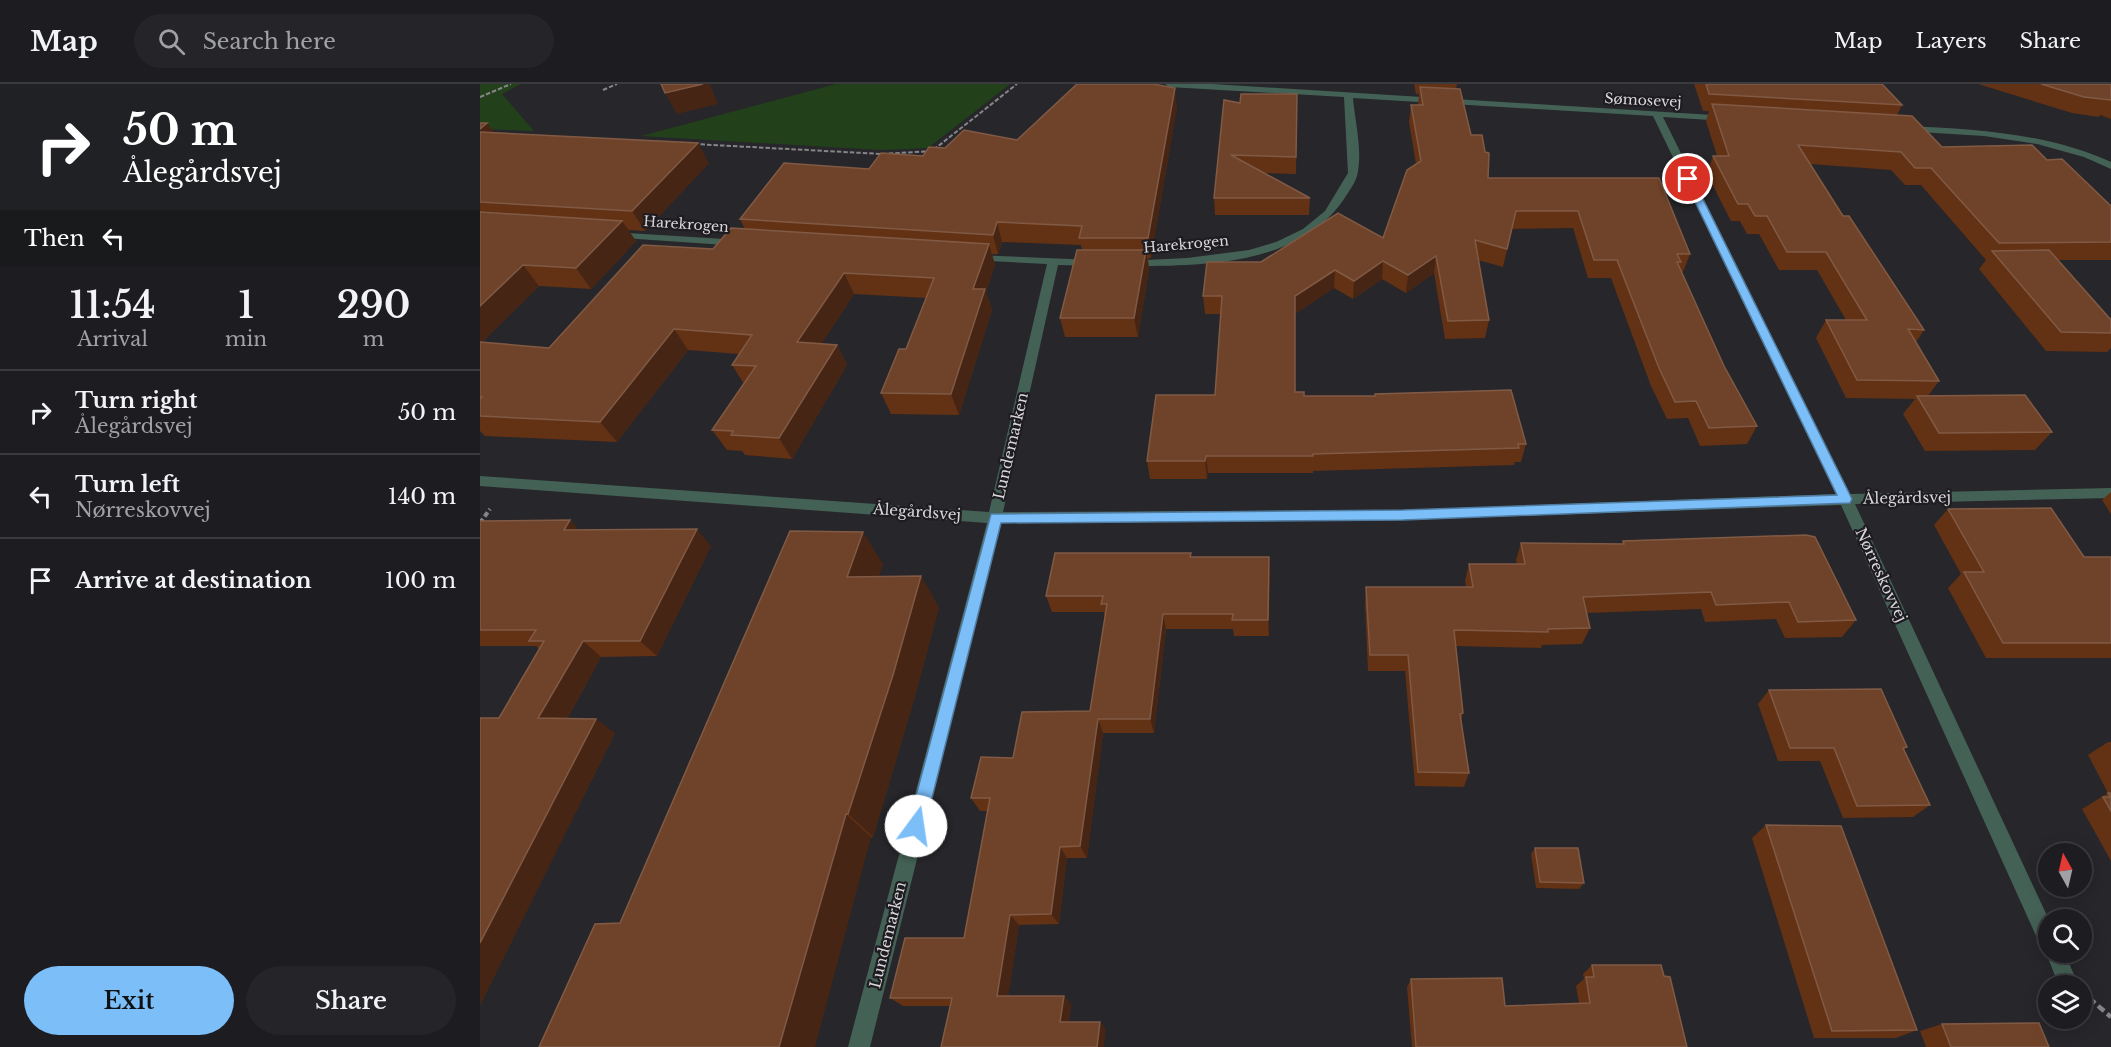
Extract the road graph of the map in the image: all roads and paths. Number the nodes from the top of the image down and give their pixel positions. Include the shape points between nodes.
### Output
1 (511, 84) edge
2 (617, 84) edge
3 (1017, 84) edge
4 (1169, 84) edge
5 (603, 90) dead end
6 (1348, 95) junction
7 (480, 97) edge
8 (1657, 114) junction
9 (1739, 119) edge
10 (1892, 128) edge
11 (693, 144) edge
12 (2111, 166) edge
13 (596, 234) edge
14 (747, 243) edge
15 (960, 257) edge
16 (1053, 263) junction
17 (480, 482) edge
18 (2111, 493) edge
19 (1846, 499) junction
20 (995, 518) junction
21 (2038, 918) edge
22 (2092, 1001) edge
23 (2111, 1017) edge
24 (860, 1047) edge

1 - 7 path
2 - 5 path
3 - 11 path via 932,151 882,154
4 - 6 street, Sømosevej
6 - 8 street, Sømosevej
6 - 16 street, Harekrogen via 1353,173 1339,201 1322,220 1281,245 1228,257 1167,263
8 - 9 street, Sømosevej
8 - 19 street, Nørreskovvej
10 - 12 street via 1986,133 2041,142
13 - 14 street, Harekrogen
15 - 16 street, Harekrogen
16 - 20 street, Lundemarken
17 - 20 street, Ålegårdsvej
18 - 19 street, Ålegårdsvej
19 - 20 street, Ålegårdsvej via 1403,515
19 - 21 street, Nørreskovvej
20 - 24 street, Lundemarken
22 - 23 path

